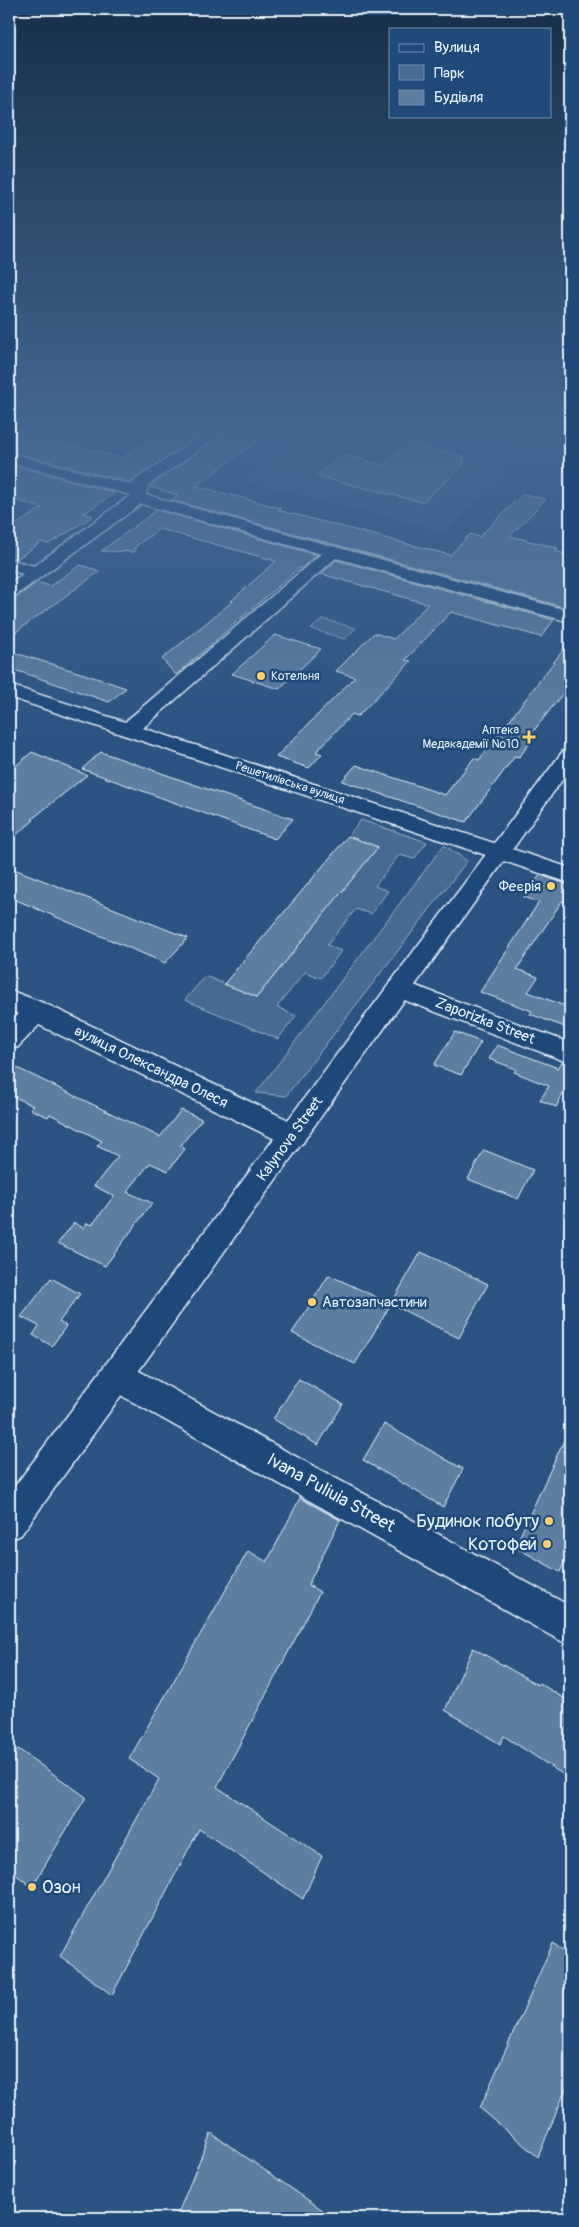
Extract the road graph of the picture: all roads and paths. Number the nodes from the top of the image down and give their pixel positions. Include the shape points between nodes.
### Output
1 (86, 534) edge
2 (271, 534) edge
3 (333, 552) junction
4 (9, 564) edge
5 (36, 572) junction
6 (9, 592) edge
7 (570, 617) edge
8 (9, 690) edge
9 (128, 730) junction
10 (570, 755) edge
11 (501, 852) junction
12 (570, 876) edge
13 (400, 989) junction
14 (9, 998) edge
15 (37, 1011) junction
16 (9, 1040) edge
17 (570, 1053) edge
18 (293, 1135) junction
19 (117, 1376) junction
20 (9, 1523) edge
21 (570, 1626) edge

1 - 5 street
2 - 3 street
3 - 7 street
3 - 9 street
4 - 5 street
5 - 6 street
8 - 9 street, Решетилівська вулиця
9 - 11 street, Решетилівська вулиця
10 - 11 street, Kalynova Street
11 - 12 street, Решетилівська вулиця
11 - 13 street, Kalynova Street
13 - 17 street, Zaporizka Street
13 - 18 street, Kalynova Street
14 - 15 street, вулиця Олександра Олеся
15 - 16 street
15 - 18 street, вулиця Олександра Олеся
18 - 19 street, Kalynova Street
19 - 20 street, Kalynova Street
19 - 21 street, Ivana Puliuia Street

